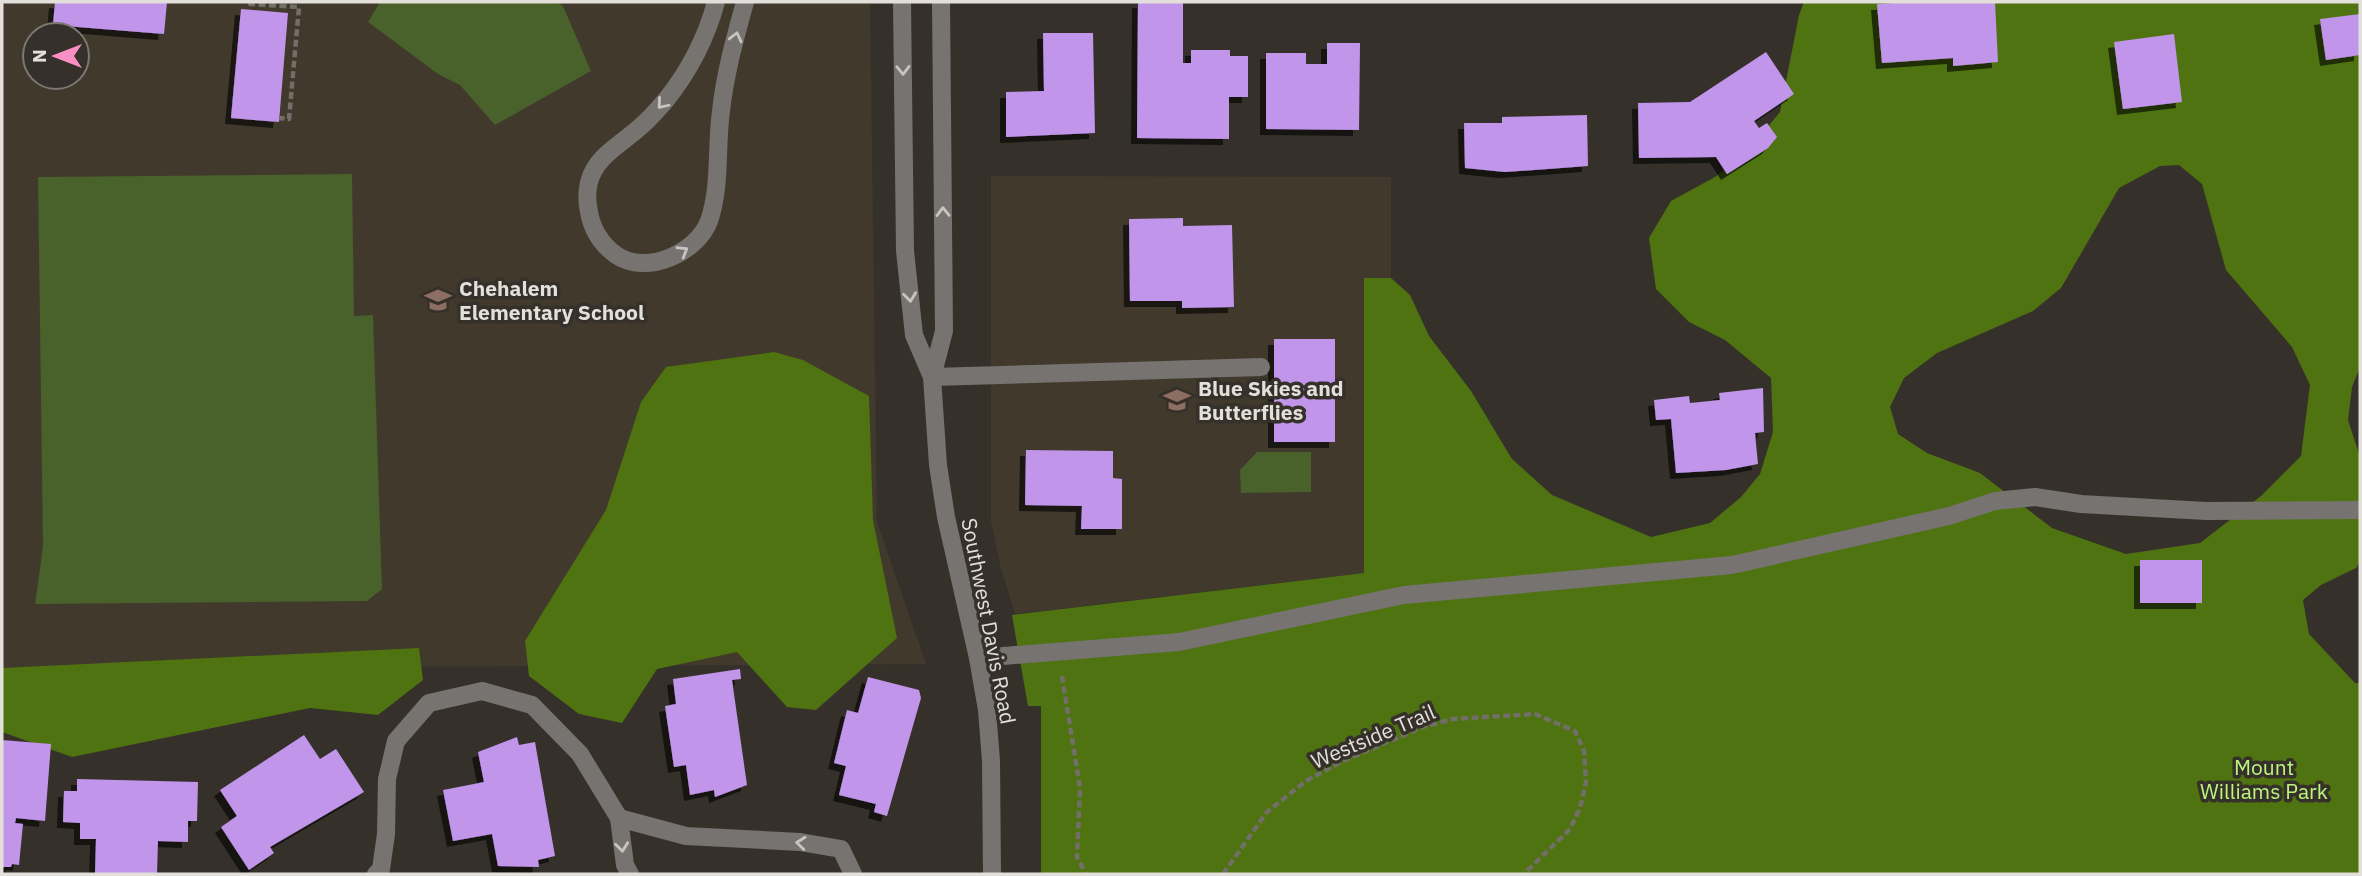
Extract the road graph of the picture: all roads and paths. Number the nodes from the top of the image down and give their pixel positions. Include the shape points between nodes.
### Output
1 (250, 2) edge
2 (716, 2) edge
3 (745, 2) edge
4 (902, 2) edge
5 (942, 2) edge
6 (279, 118) dead end
7 (1261, 367) dead end
8 (932, 377) junction
9 (2360, 510) edge
10 (1060, 652) junction
11 (978, 658) junction
12 (618, 818) junction
13 (376, 874) edge
14 (629, 874) edge
15 (853, 874) edge
16 (992, 874) edge
17 (1086, 874) edge
18 (1223, 874) edge
19 (1524, 874) edge

1 - 6 path via 299,8 289,119
2 -> 3 street via 692,65 643,125 594,170 588,188 591,225 618,257 658,262 678,255 697,242 709,222 721,110
4 -> 8 street, Southwest Davis Road via 905,251 914,335
8 -> 5 street, Southwest Davis Road via 944,331
7 - 8 street
8 - 11 street, Southwest Davis Road via 946,517
9 - 10 street via 2206,511 2035,497 1995,501 1949,516 1732,565 1404,595 1179,642
10 - 11 street
10 - 17 path via 1080,788 1077,857
11 - 16 street, Southwest Davis Road via 991,761
12 - 13 street via 580,754 532,705 482,691 429,703 396,741 387,779 381,869
12 -> 14 street
15 -> 12 street via 841,849 800,842 686,836
18 - 19 path, Westside Trail via 1267,811 1306,781 1343,761 1453,719 1535,714 1575,731 1584,751 1586,782 1570,829

